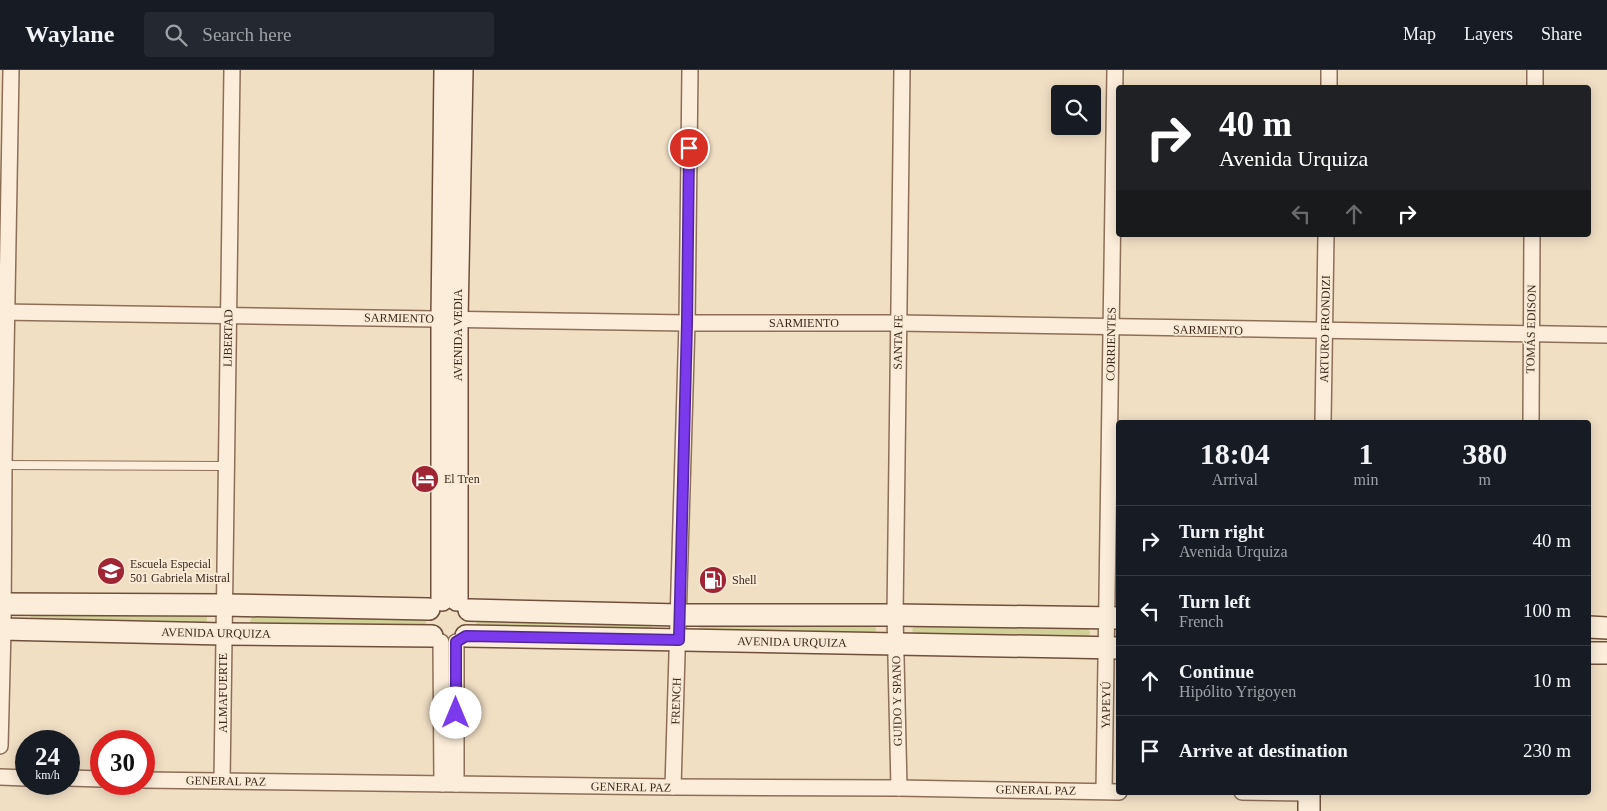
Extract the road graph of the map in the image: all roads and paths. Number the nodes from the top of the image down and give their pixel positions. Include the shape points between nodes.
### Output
1 (11, 70) edge
2 (232, 70) edge
3 (445, 70) edge
4 (462, 70) edge
5 (690, 70) edge
6 (902, 70) edge
7 (1115, 70) edge
8 (1329, 70) edge
9 (1535, 70) edge
10 (1328, 85) edge
11 (1535, 85) edge
12 (1326, 237) edge
13 (1532, 237) edge
14 (3, 312) edge
15 (228, 316) junction
16 (450, 319) junction
17 (687, 323) junction
18 (899, 323) junction
19 (1111, 328) junction
20 (1325, 331) junction
21 (1530, 334) junction
22 (1607, 335) edge
23 (1323, 420) edge
24 (1531, 420) edge
25 (4, 465) junction
26 (226, 466) junction
27 (2, 604) edge
28 (224, 605) junction
29 (449, 605) junction
30 (680, 615) junction
31 (895, 615) junction
32 (1113, 618) edge
33 (1591, 627) edge
34 (1607, 628) edge
35 (2, 629) edge
36 (223, 634) junction
37 (449, 639) junction
38 (679, 640) junction
39 (895, 644) junction
40 (1113, 648) edge
41 (1591, 653) edge
42 (1607, 653) edge
43 (0, 746) edge
44 (0, 777) edge
45 (15, 778) edge
46 (155, 780) edge
47 (222, 781) junction
48 (449, 784) junction
49 (673, 788) junction
50 (898, 788) junction
51 (1112, 791) edge
52 (1309, 795) edge
53 (1309, 811) edge

1 - 14 street
2 - 15 street, LIBERTAD
3 - 16 main road, AVENIDA VEDIA
4 - 16 main road, AVENIDA VEDIA
5 - 17 street, FRENCH
6 - 18 street, SANTA FE
7 - 19 street, CORRIENTES
8 - 10 street
9 - 11 street
12 - 20 street, ARTURO FRONDIZI
13 - 21 street, TOMÁS EDISON
14 - 15 street, SARMIENTO
14 - 25 street
15 - 16 street, SARMIENTO
15 - 26 street, LIBERTAD
16 - 17 street, SARMIENTO
16 - 29 main road, AVENIDA VEDIA
17 - 18 street, SARMIENTO
17 - 30 street, FRENCH
18 - 19 street, SARMIENTO
18 - 31 street, SANTA FE
19 - 20 street, SARMIENTO
19 - 32 street, CORRIENTES
20 - 21 street, SARMIENTO
20 - 23 street, ARTURO FRONDIZI
21 - 22 street, SARMIENTO
21 - 24 street, TOMÁS EDISON
25 - 26 lane
25 - 27 street
26 - 28 street, LIBERTAD
27 - 28 main road
27 - 35 street
28 - 29 main road
28 - 36 street, ALMAFUERTE
29 - 30 main road
29 - 37 main road via 472,623
29 - 37 main road via 426,618 427,625
30 - 31 main road
30 - 38 street, FRENCH
31 - 32 main road
31 - 39 street, GUIDO Y SPANO
32 - 40 street, YAPEYÚ
33 - 34 main road
35 - 36 main road, AVENIDA URQUIZA
35 - 43 street
36 - 37 main road, AVENIDA URQUIZA
36 - 47 street, ALMAFUERTE
37 - 38 main road, AVENIDA URQUIZA
37 - 48 street
38 - 39 main road, AVENIDA URQUIZA
38 - 49 street, FRENCH
39 - 40 main road, AVENIDA URQUIZA
39 - 50 street, GUIDO Y SPANO
40 - 51 street, YAPEYÚ
41 - 42 main road
44 - 45 street
46 - 47 street, GENERAL PAZ
47 - 48 street, GENERAL PAZ
48 - 49 street, GENERAL PAZ
49 - 50 street, GENERAL PAZ
50 - 51 street, GENERAL PAZ
52 - 53 main road

